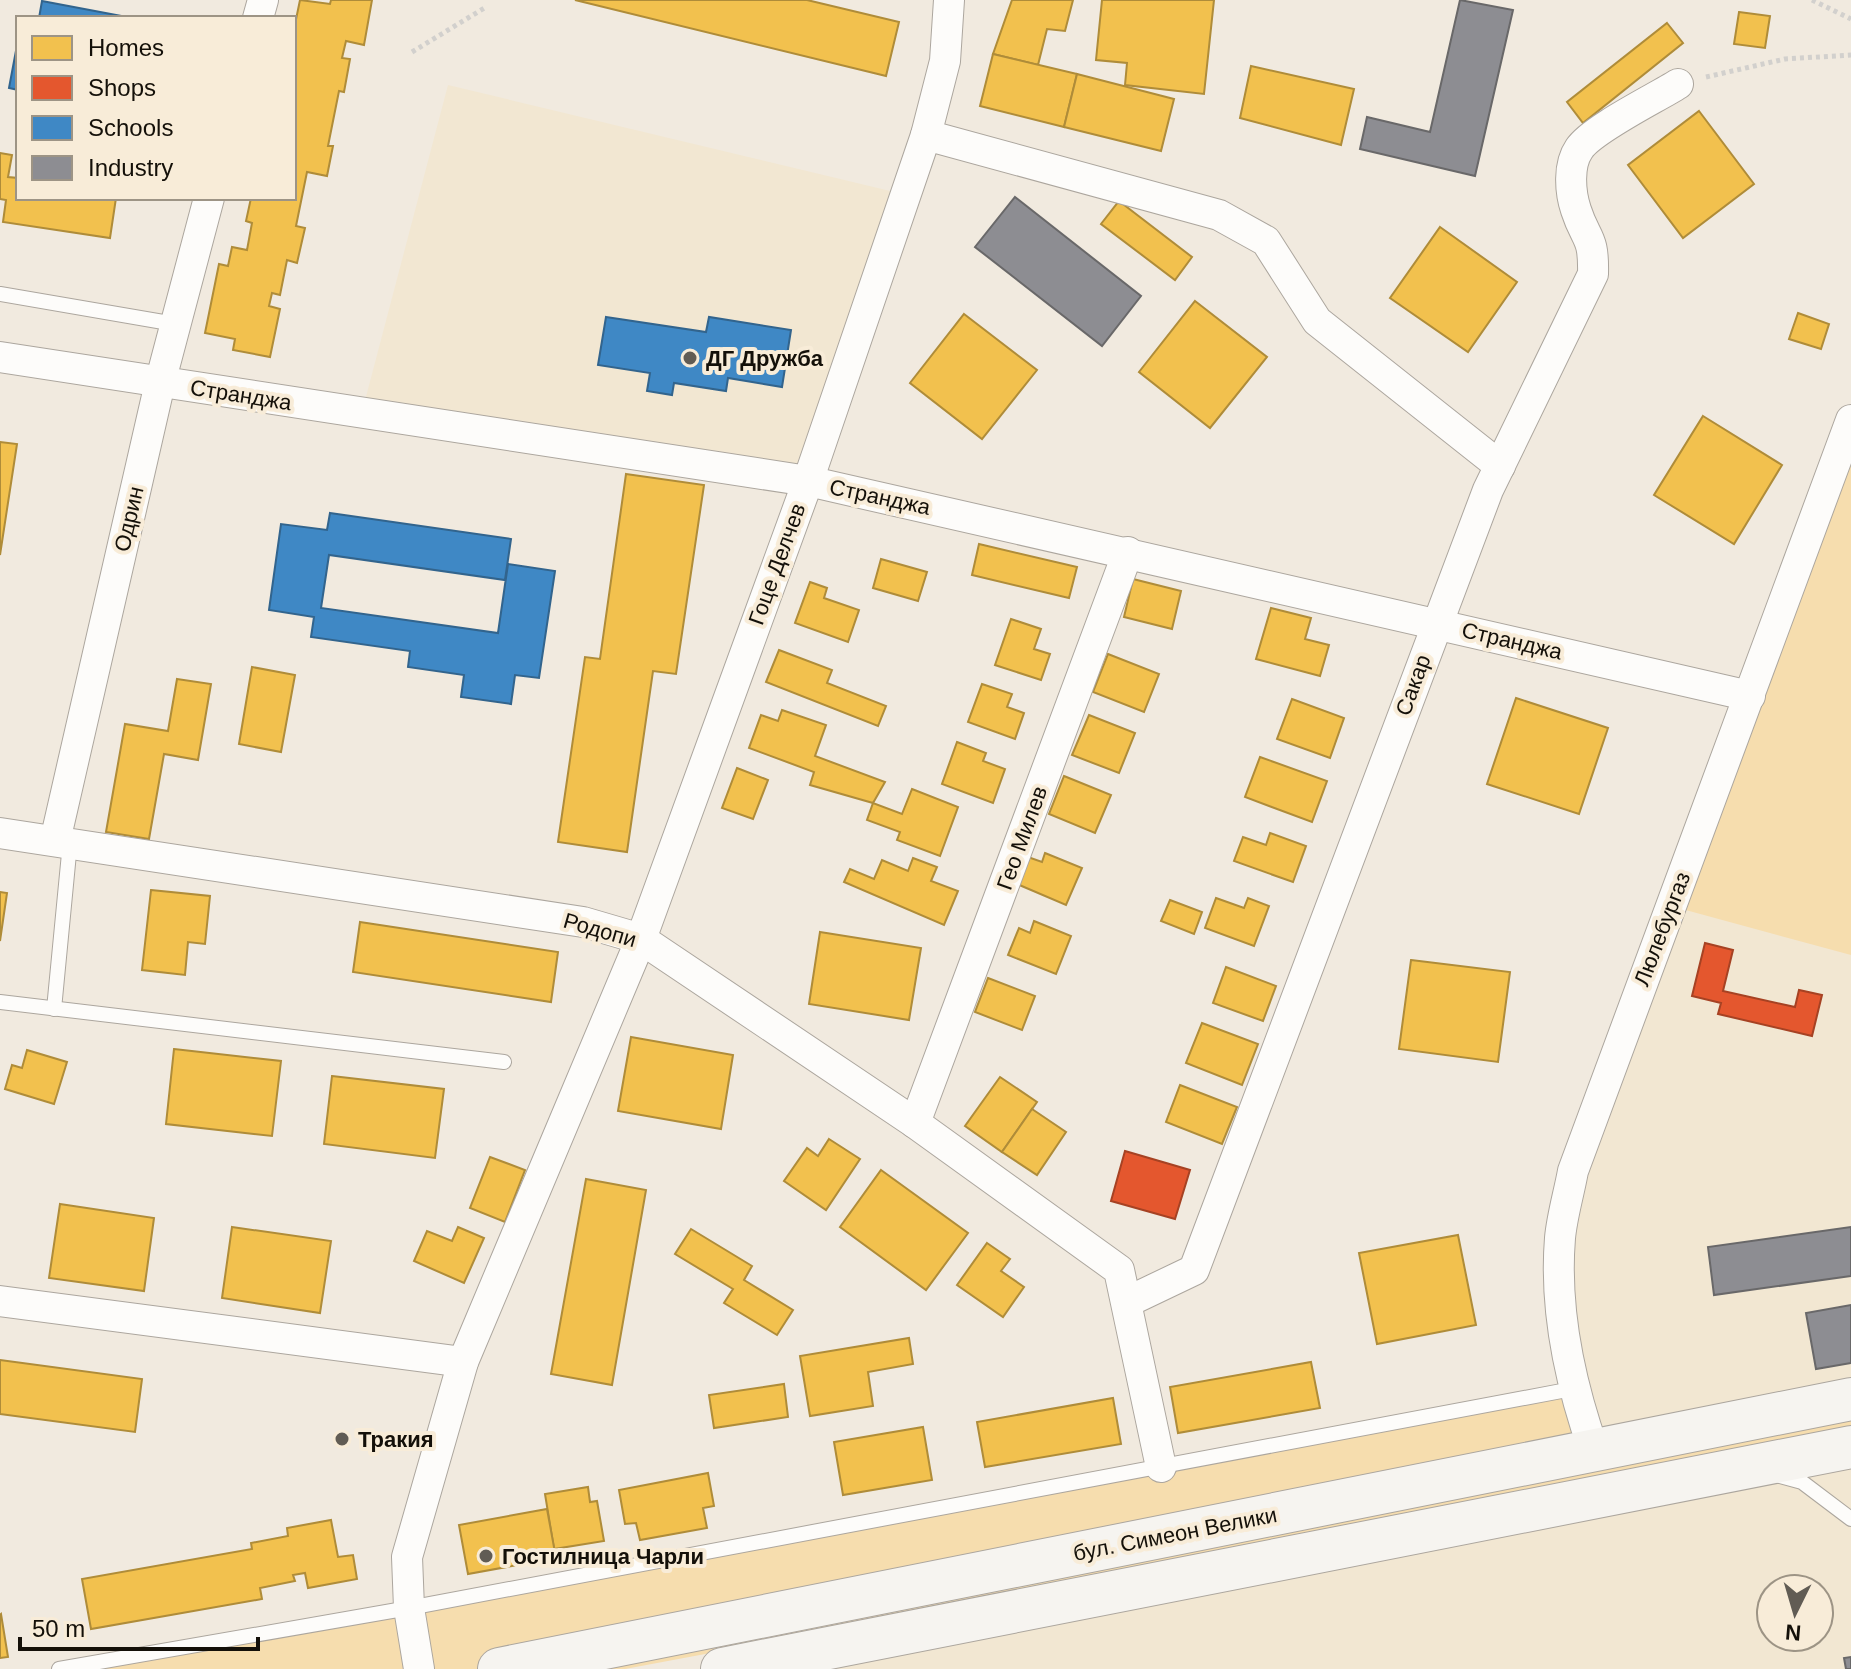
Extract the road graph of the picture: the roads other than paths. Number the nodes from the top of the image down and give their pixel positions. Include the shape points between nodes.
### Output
1 (949, 0) edge
2 (1678, 84) road end
3 (926, 135) junction
4 (208, 200) edge
5 (0, 294) edge
6 (175, 324) junction
7 (0, 357) edge
8 (160, 383) junction
9 (1851, 420) edge
10 (1500, 466) junction
11 (808, 481) junction
12 (1128, 552) junction
13 (1436, 623) junction
14 (1750, 696) junction
15 (0, 833) edge
16 (62, 842) junction
17 (641, 939) junction
18 (0, 1002) edge
19 (54, 1009) junction
20 (504, 1062) dead end
21 (915, 1123) junction
22 (0, 1301) edge
23 (1127, 1302) junction
24 (463, 1362) junction
25 (1572, 1389) junction
26 (1851, 1399) edge
27 (1851, 1447) edge
28 (1594, 1451) junction
29 (1161, 1467) junction
30 (1749, 1467) junction
31 (1851, 1519) edge
32 (409, 1608) junction
33 (59, 1669) edge
34 (419, 1669) edge
35 (499, 1669) edge
36 (727, 1669) edge

1 - 3 street, Гоце Делчев via 945,61
2 - 10 street, Сакар via 1579,149 1570,178 1576,210 1594,245 1593,274
3 - 10 street via 1219,215 1266,241 1317,321
3 - 11 street, Гоце Делчев
4 - 6 street, Одрин
5 - 6 lane
6 - 8 street, Одрин
7 - 8 street, Странджа
8 - 11 street, Странджа
8 - 16 street, Одрин
9 - 14 street, Люлебургаз
10 - 13 street, Сакар
11 - 12 street, Странджа
11 - 17 street, Гоце Делчев
12 - 13 street, Странджа
12 - 21 street, Гео Милев
13 - 14 street, Странджа
13 - 23 street, Сакар via 1194,1270
14 - 25 street, Люлебургаз via 1573,1171 1560,1238
15 - 16 street, Родопи
16 - 17 street, Родопи via 583,922
16 - 19 lane
17 - 21 street, Родопи
17 - 24 street, Гоце Делчев
18 - 19 lane
19 - 20 lane
21 - 23 street, Родопи via 1119,1270
22 - 24 street
23 - 29 street, Родопи
24 - 32 street, Гоце Делчев via 407,1557
25 - 28 street, Люлебургаз
25 - 29 lane
26 - 28 main road, бул. Симеон Велики
27 - 30 main road, бул. Симеон Велики
28 - 35 main road, бул. Симеон Велики
29 - 32 lane
30 - 31 lane via 1802,1482
30 - 36 main road, бул. Симеон Велики
32 - 33 lane
32 - 34 street, Гоце Делчев

